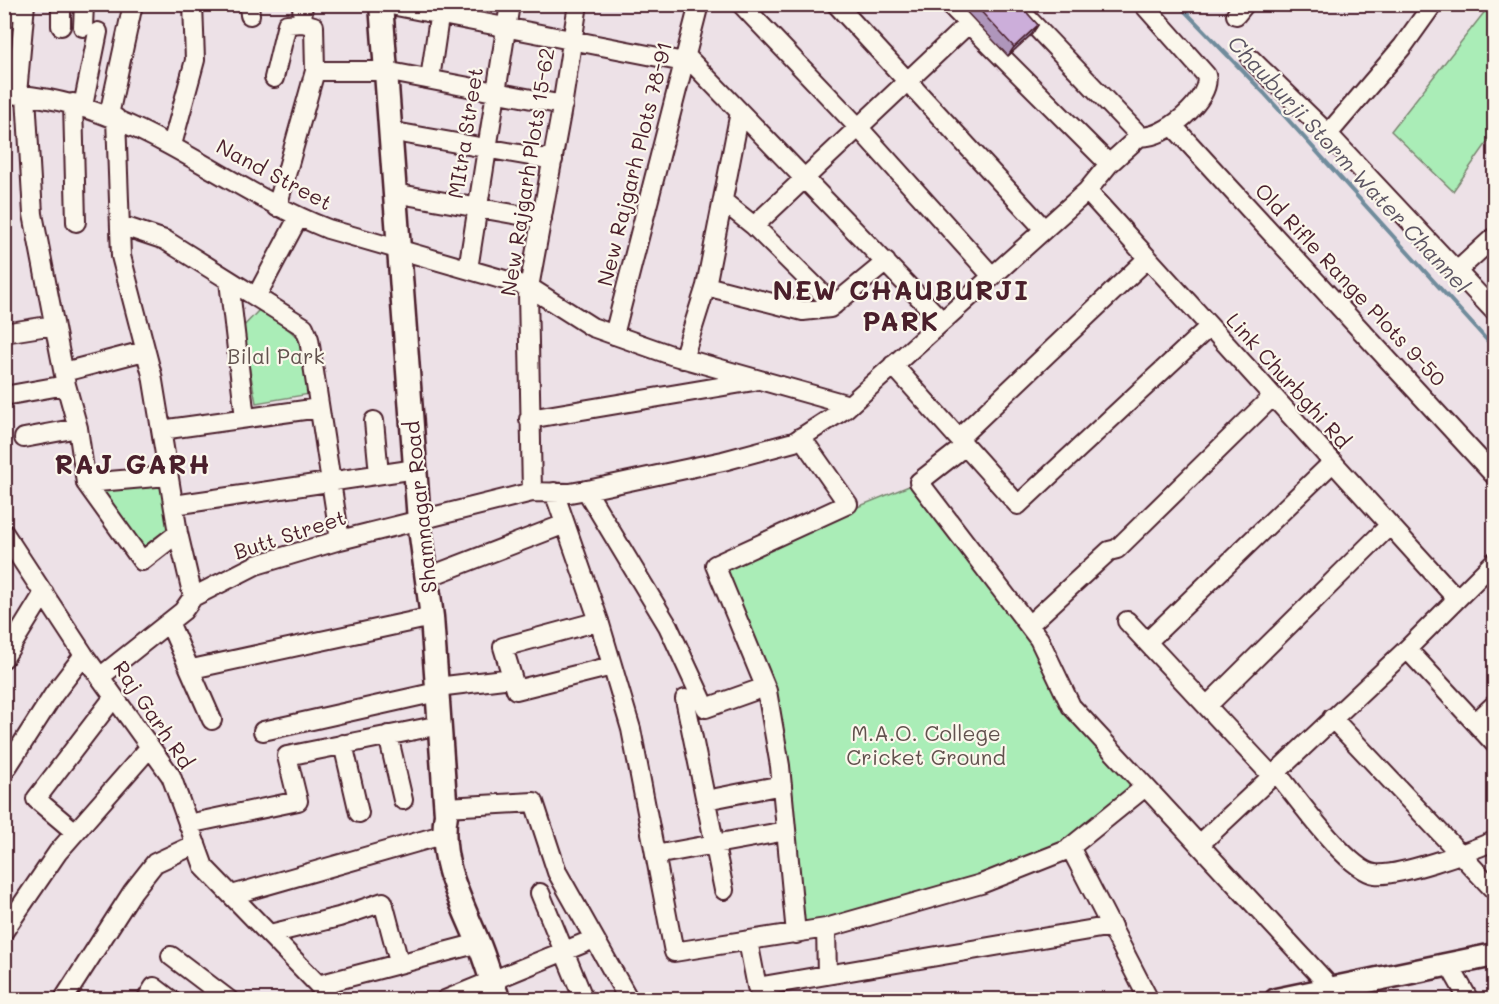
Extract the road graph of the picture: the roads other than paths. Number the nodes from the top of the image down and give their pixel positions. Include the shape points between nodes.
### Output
1 (61, 4) edge
2 (84, 4) edge
3 (133, 4) edge
4 (193, 4) edge
5 (381, 4) edge
6 (386, 4) edge
7 (510, 4) edge
8 (578, 4) edge
9 (699, 4) edge
10 (741, 4) edge
11 (836, 4) edge
12 (950, 4) edge
13 (1014, 4) edge
14 (1143, 4) edge
15 (1433, 4) edge
16 (24, 8) edge
17 (440, 10) edge
18 (4, 11) edge
19 (303, 14) edge
20 (968, 24) junction
21 (61, 26) dead end
22 (506, 28) junction
23 (572, 40) junction
24 (685, 59) junction
25 (1251, 59) dead end
26 (315, 71) junction
27 (385, 71) junction
28 (274, 78) dead end
29 (430, 79) junction
30 (906, 80) junction
31 (495, 92) junction
32 (16, 94) edge
33 (78, 104) junction
34 (562, 105) junction
35 (740, 112) junction
36 (113, 116) junction
37 (1173, 126) junction
38 (858, 127) junction
39 (389, 131) junction
40 (1328, 134) junction
41 (1140, 135) junction
42 (172, 145) junction
43 (486, 148) junction
44 (553, 160) junction
45 (1109, 164) junction
46 (805, 177) junction
47 (1087, 190) junction
48 (394, 193) junction
49 (724, 202) junction
50 (277, 207) junction
51 (477, 207) junction
52 (298, 218) junction
53 (542, 219) junction
54 (76, 222) dead end
55 (120, 225) junction
56 (754, 226) junction
57 (1044, 229) junction
58 (1494, 237) edge
59 (398, 249) junction
60 (1147, 259) junction
61 (886, 262) junction
62 (468, 269) junction
63 (1456, 272) junction
64 (992, 276) junction
65 (229, 281) junction
66 (529, 286) junction
67 (706, 286) junction
68 (256, 297) junction
69 (834, 305) junction
70 (1494, 311) edge
71 (942, 321) junction
72 (54, 325) junction
73 (1209, 327) junction
74 (5, 330) edge
75 (614, 335) junction
76 (144, 351) junction
77 (683, 358) junction
78 (893, 365) junction
79 (65, 379) junction
80 (759, 380) junction
81 (4, 396) edge
82 (1272, 397) junction
83 (849, 405) junction
84 (320, 408) junction
85 (245, 418) junction
86 (529, 419) junction
87 (374, 421) dead end
88 (78, 428) junction
89 (161, 430) junction
90 (801, 437) junction
91 (24, 438) dead end
92 (962, 442) junction
93 (1332, 463) junction
94 (416, 469) junction
95 (379, 474) junction
96 (1494, 475) edge
97 (168, 476) junction
98 (330, 480) junction
99 (86, 483) junction
100 (586, 490) junction
101 (532, 492) junction
102 (554, 492) junction
103 (174, 505) junction
104 (419, 521) junction
105 (565, 524) junction
106 (1390, 525) junction
107 (178, 533) junction
108 (5, 536) edge
109 (340, 540) junction
110 (1494, 562) edge
111 (428, 577) junction
112 (44, 593) junction
113 (193, 597) junction
114 (1456, 599) junction
115 (432, 617) junction
116 (599, 621) junction
117 (1127, 621) dead end
118 (169, 622) junction
119 (1029, 625) junction
120 (1147, 642) junction
121 (1407, 649) junction
122 (84, 655) junction
123 (4, 657) edge
124 (612, 666) junction
125 (192, 669) junction
126 (100, 676) junction
127 (512, 678) junction
128 (765, 687) junction
129 (437, 689) junction
130 (114, 697) junction
131 (685, 699) dead end
132 (1208, 705) junction
133 (1494, 705) edge
134 (1332, 718) junction
135 (212, 720) dead end
136 (1476, 722) junction
137 (440, 724) junction
138 (263, 731) dead end
139 (388, 735) junction
140 (1494, 743) edge
141 (343, 744) junction
142 (150, 747) junction
143 (4, 771) edge
144 (1274, 774) junction
145 (782, 786) junction
146 (1145, 787) junction
147 (403, 800) dead end
148 (706, 800) junction
149 (446, 807) junction
150 (359, 813) dead end
151 (188, 824) junction
152 (786, 831) junction
153 (75, 832) junction
154 (442, 835) junction
155 (1494, 841) edge
156 (1201, 843) junction
157 (196, 844) junction
158 (716, 844) junction
159 (1070, 847) junction
160 (1463, 854) junction
161 (655, 855) junction
162 (724, 890) dead end
163 (1494, 890) edge
164 (540, 893) dead end
165 (232, 895) junction
166 (1112, 926) junction
167 (826, 928) junction
168 (4, 931) edge
169 (270, 934) junction
170 (796, 934) junction
171 (594, 939) junction
172 (748, 941) junction
173 (478, 943) junction
174 (564, 951) junction
175 (1494, 955) edge
176 (171, 956) dead end
177 (399, 962) junction
178 (1449, 965) junction
179 (827, 975) junction
180 (318, 985) junction
181 (495, 991) edge
182 (1338, 992) edge
183 (758, 993) edge
184 (452, 998) edge
185 (63, 999) edge
186 (146, 999) edge
187 (171, 999) edge
188 (230, 999) edge
189 (333, 999) edge
190 (584, 999) edge
191 (629, 999) edge
192 (1149, 999) edge
193 (1276, 999) edge
194 (1469, 999) edge

1 - 21 street
2 - 33 street via 91,29
3 - 36 street
4 - 42 street via 195,60
5 - 27 main road, Shamnagar Road
6 - 17 street
7 - 22 street, MItra Street
8 - 23 street, New Rajgarh Plots 15-62
9 - 24 street, New Rajgarh Plots 78-91
10 - 38 street
11 - 30 street
12 - 20 street
13 - 41 street
14 - 37 street via 1208,82 1205,93
15 - 40 street via 1403,46
16 - 18 street
16 - 32 street
17 - 22 street
17 - 29 street
19 - 26 street via 314,26
19 - 28 street via 288,24
20 - 30 street
20 - 45 street
22 - 23 street
22 - 31 street, MItra Street
23 - 24 street
23 - 34 street, New Rajgarh Plots 15-62
24 - 35 street
24 - 75 street, New Rajgarh Plots 78-91
25 - 40 street
26 - 27 street
26 - 50 street
27 - 29 street
27 - 39 main road, Shamnagar Road
29 - 31 street
30 - 38 street
30 - 57 street
31 - 34 street
31 - 43 street, MItra Street
32 - 33 street, Nand Street
32 - 72 street
33 - 36 street, Nand Street
33 - 54 street
34 - 44 street, New Rajgarh Plots 15-62
35 - 46 street
35 - 49 street
36 - 42 street, Nand Street
36 - 55 street
37 - 41 street via 1153,136
37 - 96 street, Old Rifle Range Plots 9-50
38 - 46 street
38 - 64 street
39 - 43 street
39 - 48 main road, Shamnagar Road
40 - 63 street
41 - 45 street, Butt Street
42 - 50 street, Nand Street
43 - 44 street
43 - 51 street, MItra Street
44 - 53 street, New Rajgarh Plots 15-62
45 - 47 street, Butt Street
46 - 56 street
46 - 61 street
47 - 57 street, Butt Street
47 - 60 street, Link Churbghi Rd
48 - 51 street
48 - 59 main road, Shamnagar Road
49 - 56 street
49 - 67 street
50 - 52 street, Nand Street
51 - 53 street
51 - 62 street, MItra Street
52 - 59 street, Nand Street
52 - 68 street
53 - 66 street, New Rajgarh Plots 15-62
55 - 65 street via 165,240
55 - 76 street via 121,256
56 - 69 street
57 - 64 street, Butt Street
58 - 63 street
59 - 62 street, Nand Street
59 - 94 main road, Shamnagar Road
60 - 73 street, Link Churbghi Rd
60 - 92 street
61 - 69 street
61 - 71 street
62 - 66 street, Nand Street
63 - 70 street
64 - 71 street, Butt Street
65 - 68 street
65 - 85 street
66 - 75 street, Nand Street via 592,327
66 - 86 street, New Rajgarh Plots 15-62
67 - 69 street via 803,310
67 - 77 street
68 - 84 street via 304,327
71 - 78 street, Butt Street
72 - 74 street
72 - 79 street
73 - 82 street, Link Churbghi Rd
73 - 92 street via 1018,505
75 - 77 street, Nand Street
76 - 79 street
76 - 89 street
77 - 80 street, Nand Street
78 - 83 street, Butt Street
78 - 92 street
79 - 81 street
79 - 88 street
80 - 83 street, Nand Street
80 - 86 street
82 - 93 street, Link Churbghi Rd
82 - 119 street via 1117,549 1109,551
83 - 90 street, Butt Street
84 - 85 street
84 - 98 street
85 - 89 street
86 - 101 street, New Rajgarh Plots 15-62
87 - 95 street
88 - 91 street
88 - 99 street
89 - 97 street
90 - 100 street, Butt Street via 723,461
90 - 128 street via 848,504 716,565
92 - 119 street via 919,482
93 - 106 street, Link Churbghi Rd
93 - 120 street
94 - 95 street
94 - 104 main road, Shamnagar Road
95 - 98 street
97 - 99 street
97 - 103 street
98 - 103 street
98 - 109 street
99 - 107 street via 142,561
100 - 102 street, Butt Street
100 - 128 street via 668,626 706,708
101 - 102 street, Butt Street
101 - 104 street, Butt Street
102 - 105 street
103 - 107 street
104 - 109 street, Butt Street
104 - 111 main road, Shamnagar Road
105 - 111 street
105 - 116 street
106 - 114 street, Link Churbghi Rd
106 - 132 street
107 - 113 street
108 - 112 street, Raj Garh Rd
109 - 113 street, Butt Street via 256,565
110 - 114 street
111 - 115 main road, Shamnagar Road
112 - 122 street, Raj Garh Rd
112 - 123 street
113 - 118 street, Butt Street
114 - 121 street
115 - 125 street
115 - 129 main road, Shamnagar Road
116 - 124 street
116 - 127 street via 503,647
117 - 120 street
118 - 125 street
118 - 126 street, Butt Street
119 - 146 street via 1071,705
120 - 132 street
121 - 134 street
121 - 136 street
122 - 126 street, Raj Garh Rd
122 - 143 street
124 - 127 street via 516,690
124 - 161 street via 631,729
125 - 135 street
126 - 130 street, Raj Garh Rd
127 - 129 street
128 - 145 street
129 - 137 main road, Shamnagar Road
129 - 138 street
130 - 142 street, Raj Garh Rd
130 - 153 street via 36,799
131 - 148 street
132 - 144 street
133 - 136 street
134 - 144 street
134 - 160 street
136 - 140 street
137 - 139 street
137 - 149 main road, Shamnagar Road
139 - 141 street
139 - 147 street
141 - 150 street
141 - 151 street via 287,756 298,801
142 - 151 street, Raj Garh Rd via 171,776
142 - 153 street
144 - 156 street
144 - 160 street via 1363,871 1389,874
145 - 148 street
145 - 152 street
146 - 156 street
146 - 159 street
148 - 158 street
149 - 154 main road, Shamnagar Road
149 - 171 street via 534,802 557,872
151 - 157 street, Raj Garh Rd
152 - 158 street
152 - 170 street
153 - 168 street
154 - 165 street
154 - 173 main road, Shamnagar Road via 454,889
155 - 160 street
156 - 182 street
157 - 165 street, Raj Garh Rd via 204,867
157 - 185 street via 155,863
158 - 161 street
158 - 162 street
159 - 166 street
159 - 167 street via 981,884
160 - 163 street
161 - 172 street via 674,952
164 - 174 street
165 - 169 street, Raj Garh Rd
166 - 179 street
166 - 192 street
167 - 170 street
167 - 179 street
169 - 177 street via 383,902
169 - 180 street, Raj Garh Rd
170 - 172 street
171 - 174 street
171 - 191 street
172 - 183 street
173 - 177 street
173 - 181 main road, Shamnagar Road
174 - 181 street
174 - 190 street
175 - 178 main road
176 - 188 street
177 - 180 street
178 - 182 main road
178 - 194 street
179 - 183 street
180 - 189 street, Raj Garh Rd
181 - 184 street
182 - 193 main road
186 - 187 street via 154,987

